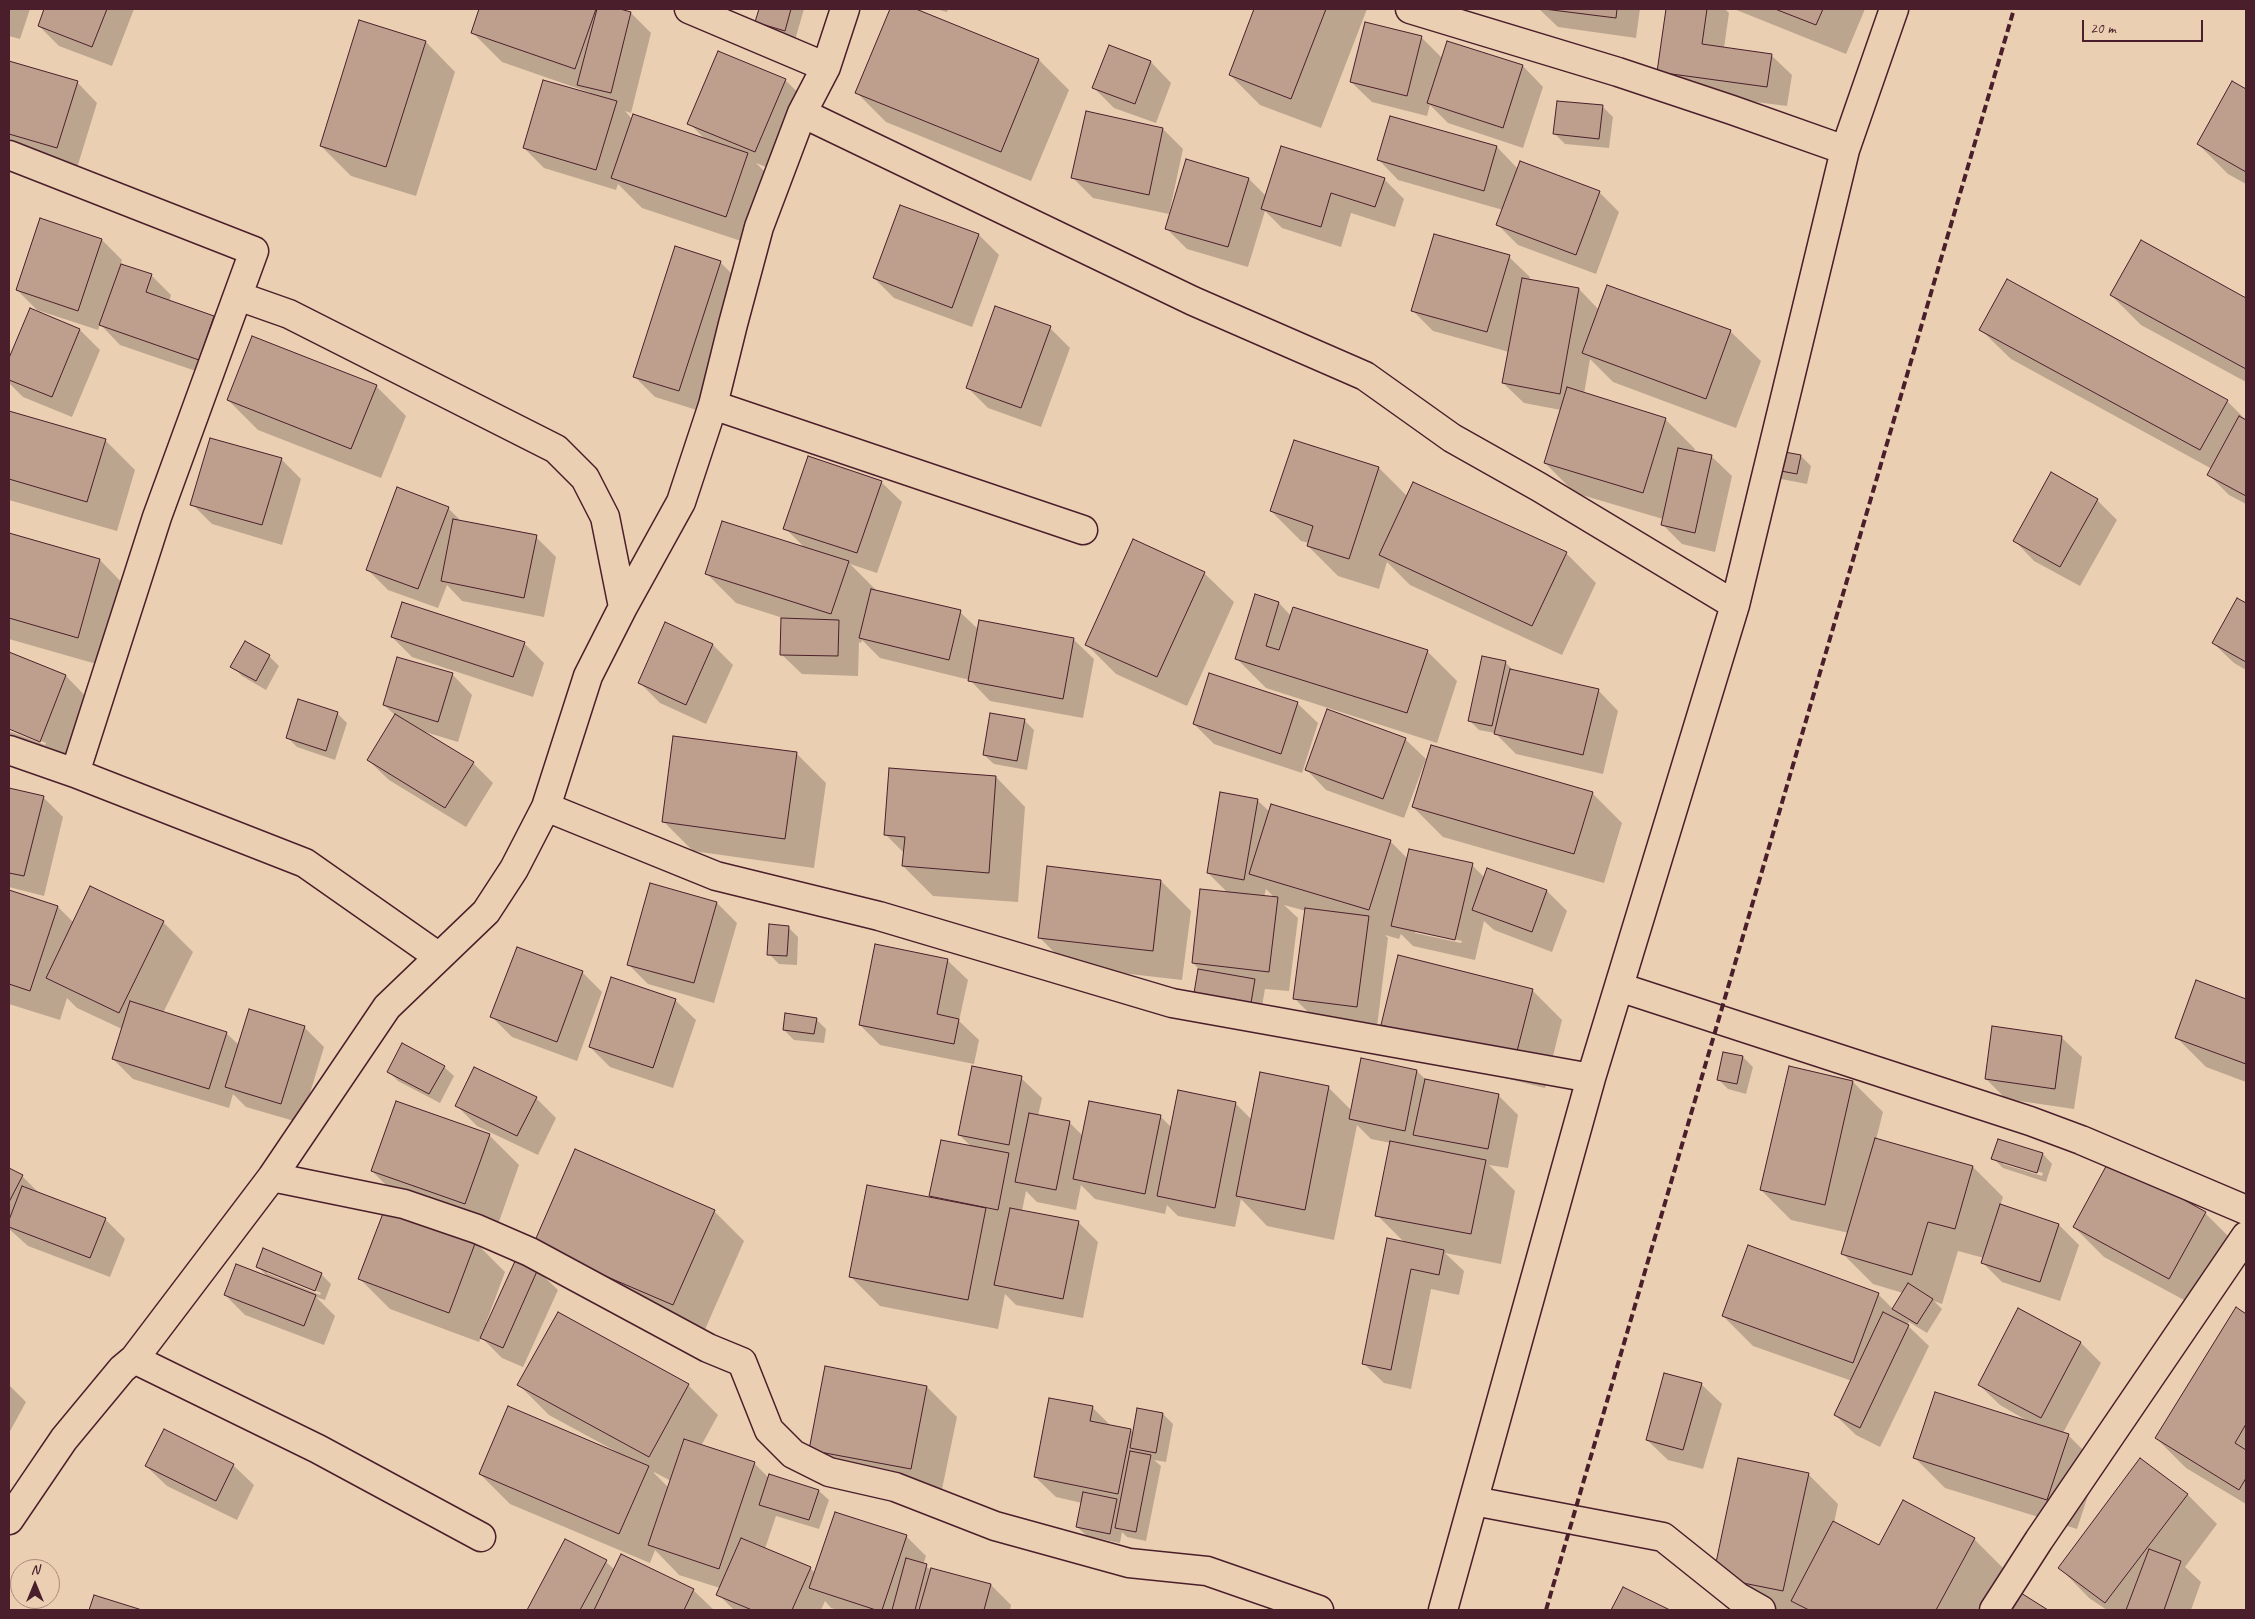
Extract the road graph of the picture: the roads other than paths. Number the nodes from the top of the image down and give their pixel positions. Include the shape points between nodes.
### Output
1 (690, 9) edge
2 (845, 9) edge
3 (1410, 9) edge
4 (1894, 9) edge
5 (826, 67) junction
6 (802, 113) junction
7 (1845, 150) junction
8 (9, 154) edge
9 (238, 296) junction
10 (714, 406) junction
11 (1083, 530) dead end
12 (1735, 605) junction
13 (623, 607) junction
14 (9, 750) edge
15 (75, 773) junction
16 (546, 806) junction
17 (439, 956) junction
18 (1619, 987) junction
19 (1591, 1078) junction
20 (272, 1177) junction
21 (2246, 1210) edge
22 (2246, 1236) edge
23 (134, 1359) junction
24 (1474, 1501) junction
25 (9, 1520) edge
26 (481, 1537) dead end
27 (1319, 1610) edge
28 (1443, 1610) edge
29 (1761, 1610) edge
30 (1994, 1610) edge

1 - 5 street
2 - 5 street
3 - 7 street via 1618,72
4 - 7 street
5 - 6 street
6 - 10 street via 760,227
6 - 12 street via 1193,301 1365,376 1452,438
7 - 12 street
8 - 9 street via 254,252
9 - 13 street via 289,314 556,449 585,478 605,517
9 - 15 street via 157,517
10 - 11 street
10 - 13 street via 682,502
12 - 18 street
13 - 16 street via 588,676
14 - 15 street
15 - 17 street via 305,863
16 - 17 street via 514,869 486,912
16 - 19 street via 716,876 879,916 1172,1003
17 - 20 street via 388,1007
18 - 19 street
18 - 21 street via 2030,1121
19 - 24 street
20 - 23 street
20 - 27 street via 404,1204 477,1229 530,1252 708,1348 742,1362 770,1430 793,1454 829,1472 895,1487 995,1526 1129,1563 1207,1571
22 - 30 street
23 - 25 street via 64,1439
23 - 26 street via 318,1449
24 - 28 street
24 - 29 street via 1663,1537 1738,1597

